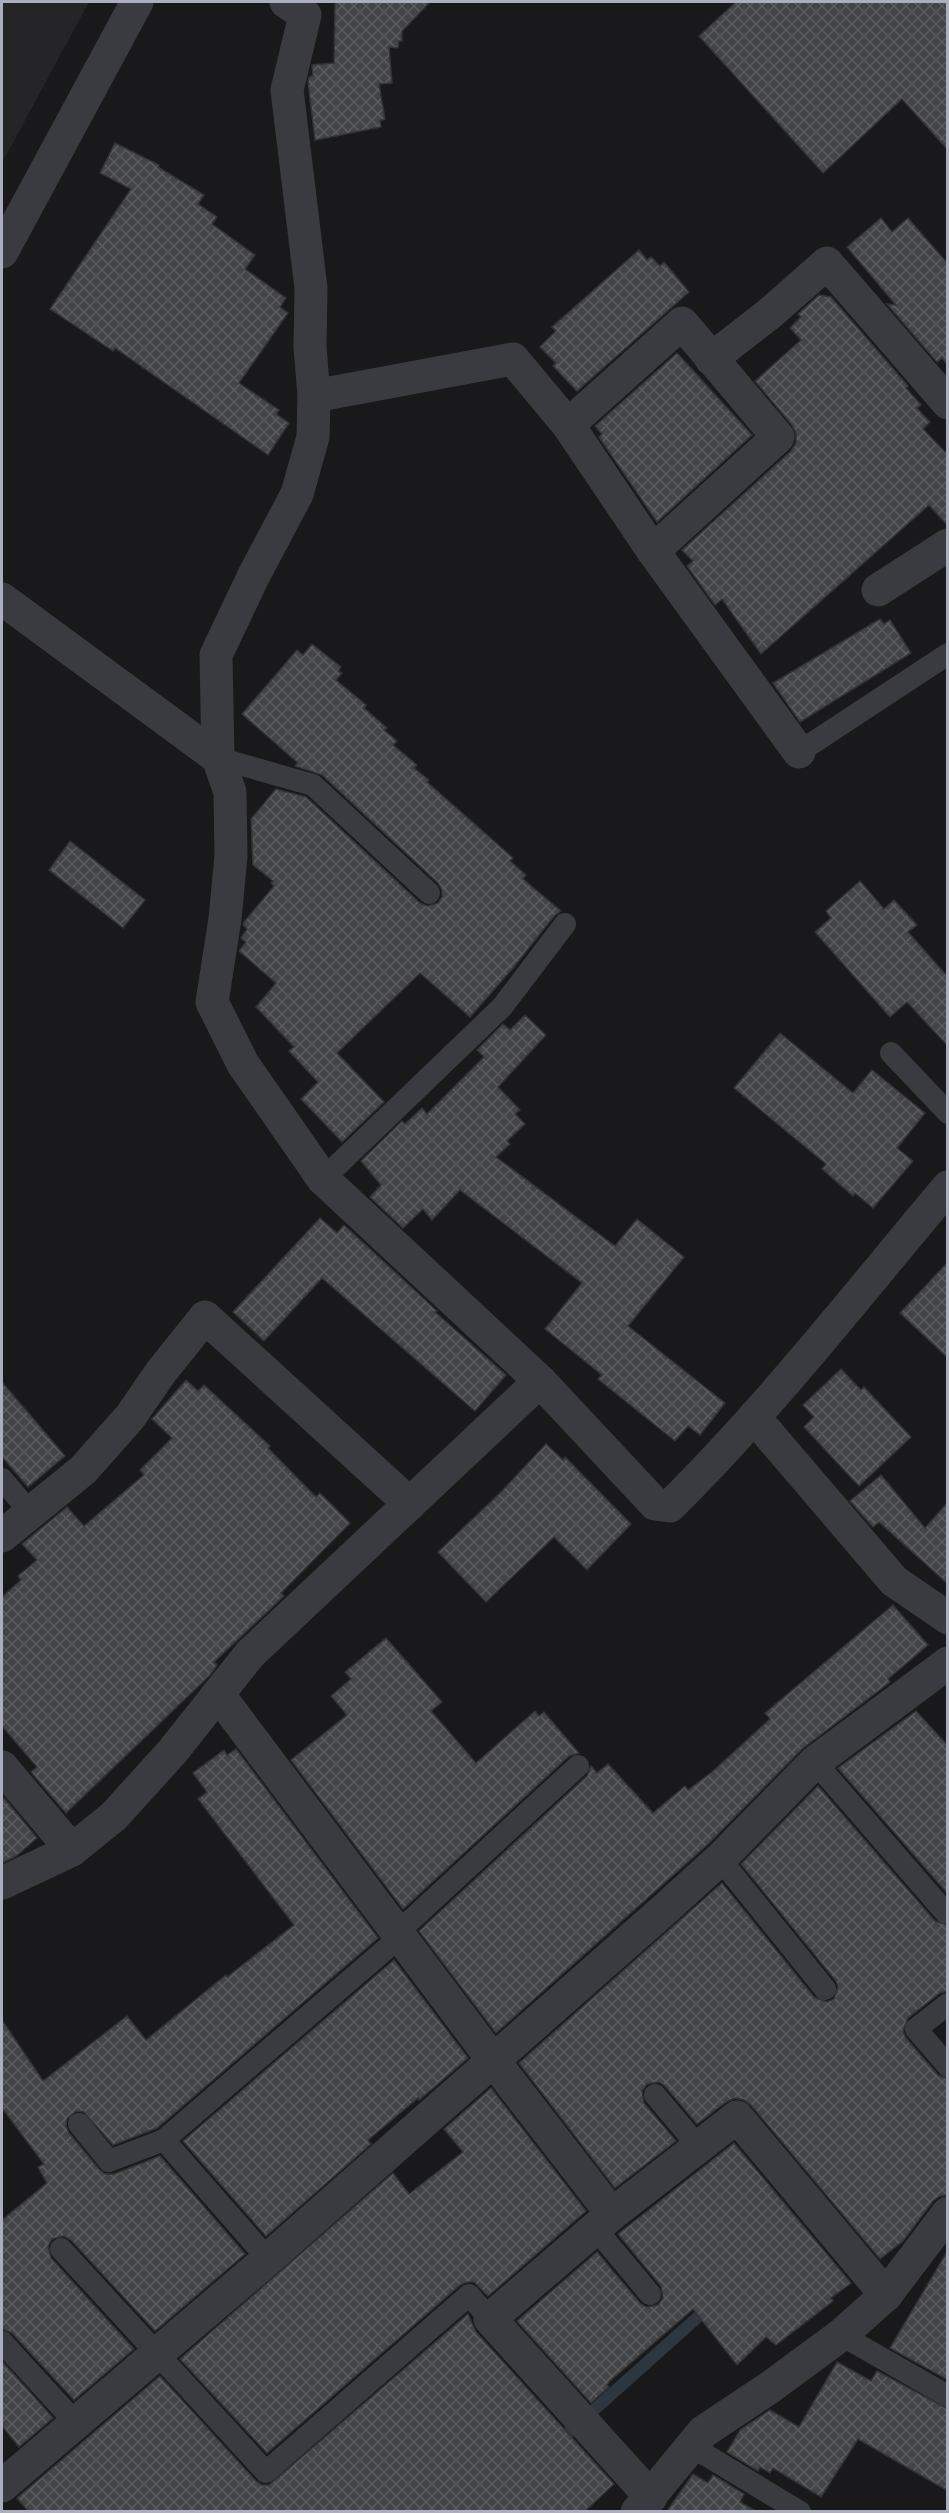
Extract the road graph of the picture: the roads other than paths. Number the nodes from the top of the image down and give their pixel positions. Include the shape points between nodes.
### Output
1 (137, 2) edge
2 (301, 6) edge
3 (2, 252) edge
4 (711, 359) junction
5 (314, 396) junction
6 (948, 404) edge
7 (568, 425) junction
8 (948, 545) edge
9 (654, 551) junction
10 (878, 590) dead end
11 (2, 599) edge
12 (948, 654) edge
13 (798, 752) joint
14 (218, 758) junction
15 (429, 894) dead end
16 (565, 924) dead end
17 (891, 1053) dead end
18 (948, 1113) edge
19 (323, 1179) junction
20 (948, 1187) edge
21 (540, 1381) junction
22 (754, 1417) junction
23 (2, 1479) edge
24 (410, 1504) junction
25 (30, 1512) junction
26 (2, 1536) edge
27 (945, 1612) edge
28 (948, 1663) edge
29 (218, 1694) junction
30 (815, 1762) junction
31 (578, 1766) dead end
32 (2, 1767) edge
33 (72, 1850) junction
34 (720, 1859) junction
35 (2, 1883) edge
36 (945, 1912) dead end
37 (399, 1935) junction
38 (825, 1989) dead end
39 (948, 2004) edge
40 (493, 2060) junction
41 (948, 2066) edge
42 (655, 2094) dead end
43 (79, 2124) dead end
44 (164, 2140) junction
45 (698, 2146) junction
46 (948, 2213) edge
47 (604, 2221) junction
48 (61, 2249) dead end
49 (268, 2259) junction
50 (650, 2294) dead end
51 (886, 2295) junction
52 (490, 2319) junction
53 (841, 2335) junction
54 (2, 2342) edge
55 (158, 2353) junction
56 (948, 2396) edge
57 (75, 2422) junction
58 (691, 2446) junction
59 (2, 2486) edge
60 (644, 2504) edge
61 (800, 2511) edge

1 - 3 street
2 - 5 street via 287,90 311,288
4 - 6 street via 827,263
4 - 7 street via 682,323
4 - 9 street via 778,437
5 - 7 street via 513,359
5 - 14 street via 313,437 297,494 216,655
7 - 9 street
8 - 10 street
9 - 13 street
11 - 14 street
12 - 13 lane
14 - 15 lane via 313,785
14 - 19 street via 230,792 231,856 212,1002 243,1064
16 - 19 lane via 502,1007
17 - 18 lane
19 - 21 street
20 - 22 street
21 - 22 street via 655,1504 670,1506
21 - 24 street
22 - 27 street via 894,1581
23 - 25 lane
24 - 25 street via 205,1317 130,1417 91,1461
24 - 29 street via 250,1654
25 - 26 street
28 - 30 street
29 - 33 street via 114,1816
29 - 37 street
30 - 34 street
30 - 36 lane
31 - 37 lane
32 - 33 street
33 - 35 street
34 - 38 lane
34 - 40 street
37 - 40 street
37 - 44 lane
39 - 41 lane via 916,2029
40 - 47 street
40 - 49 street
42 - 45 lane
43 - 44 lane via 109,2161
44 - 49 lane
45 - 47 street
45 - 51 street via 737,2117
46 - 51 street
47 - 50 lane
47 - 52 street
48 - 55 lane
49 - 55 street
51 - 53 street
52 - 55 lane via 469,2295 266,2472
52 - 60 street
53 - 56 lane
53 - 58 street via 703,2432
54 - 57 lane
55 - 57 street
57 - 59 street
58 - 60 street
58 - 61 lane

